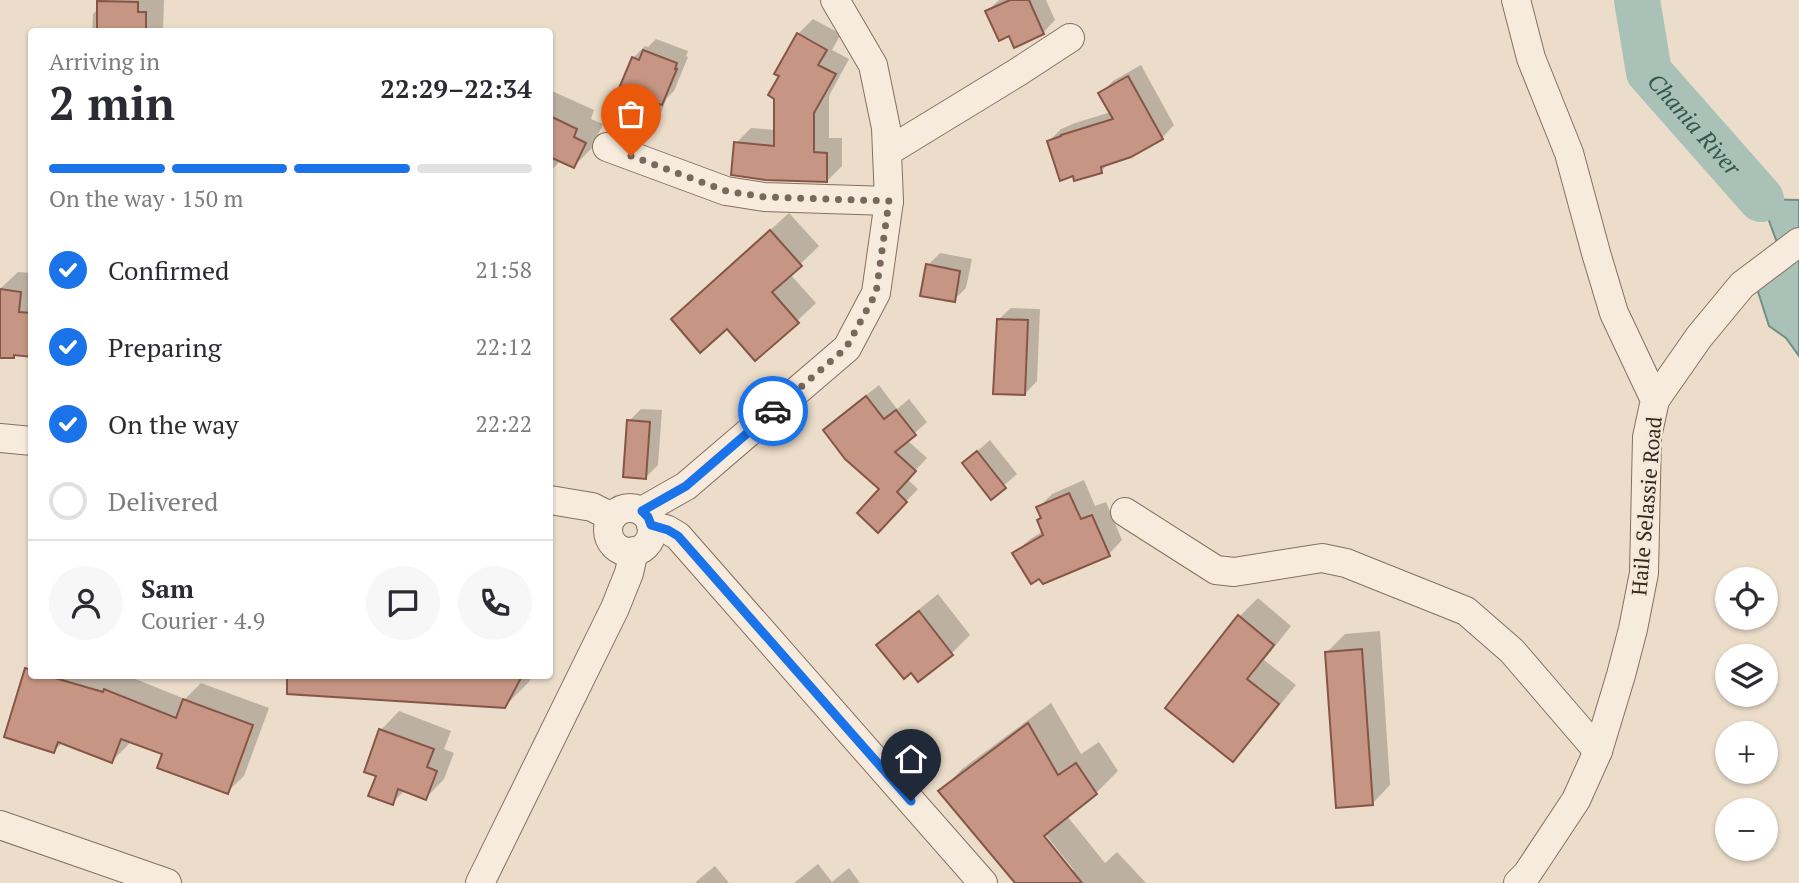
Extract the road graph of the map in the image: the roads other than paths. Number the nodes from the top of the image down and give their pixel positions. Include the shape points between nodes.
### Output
1 (835, 0) edge
2 (1516, 0) edge
3 (1070, 38) dead end
4 (607, 148) dead end
5 (887, 152) junction
6 (889, 201) junction
7 (1799, 242) edge
8 (1655, 400) junction
9 (0, 438) edge
10 (28, 441) edge
11 (553, 500) edge
12 (1125, 512) dead end
13 (612, 517) junction
14 (647, 518) junction
15 (634, 551) junction
16 (1598, 751) junction
17 (0, 825) edge
18 (167, 883) edge
19 (480, 883) edge
20 (983, 883) edge
21 (1518, 883) edge

1 - 5 street via 873,65
2 - 8 street, Haile Selassie Road via 1531,58 1569,153 1614,313
3 - 5 street
4 - 6 street via 726,191 764,197
5 - 6 street
6 - 14 street via 876,293 846,348
7 - 8 street via 1742,285
8 - 16 street, Haile Selassie Road via 1647,437 1644,573
9 - 10 street
11 - 13 street via 592,507
12 - 16 street via 1216,570 1234,572 1322,558 1346,563 1466,611 1512,651
13 - 14 street via 634,508
13 - 15 street via 608,534 612,542
14 - 15 street via 648,542
14 - 20 street via 678,536
15 - 19 street via 615,608
16 - 21 street, Haile Selassie Road via 1576,800
17 - 18 street

